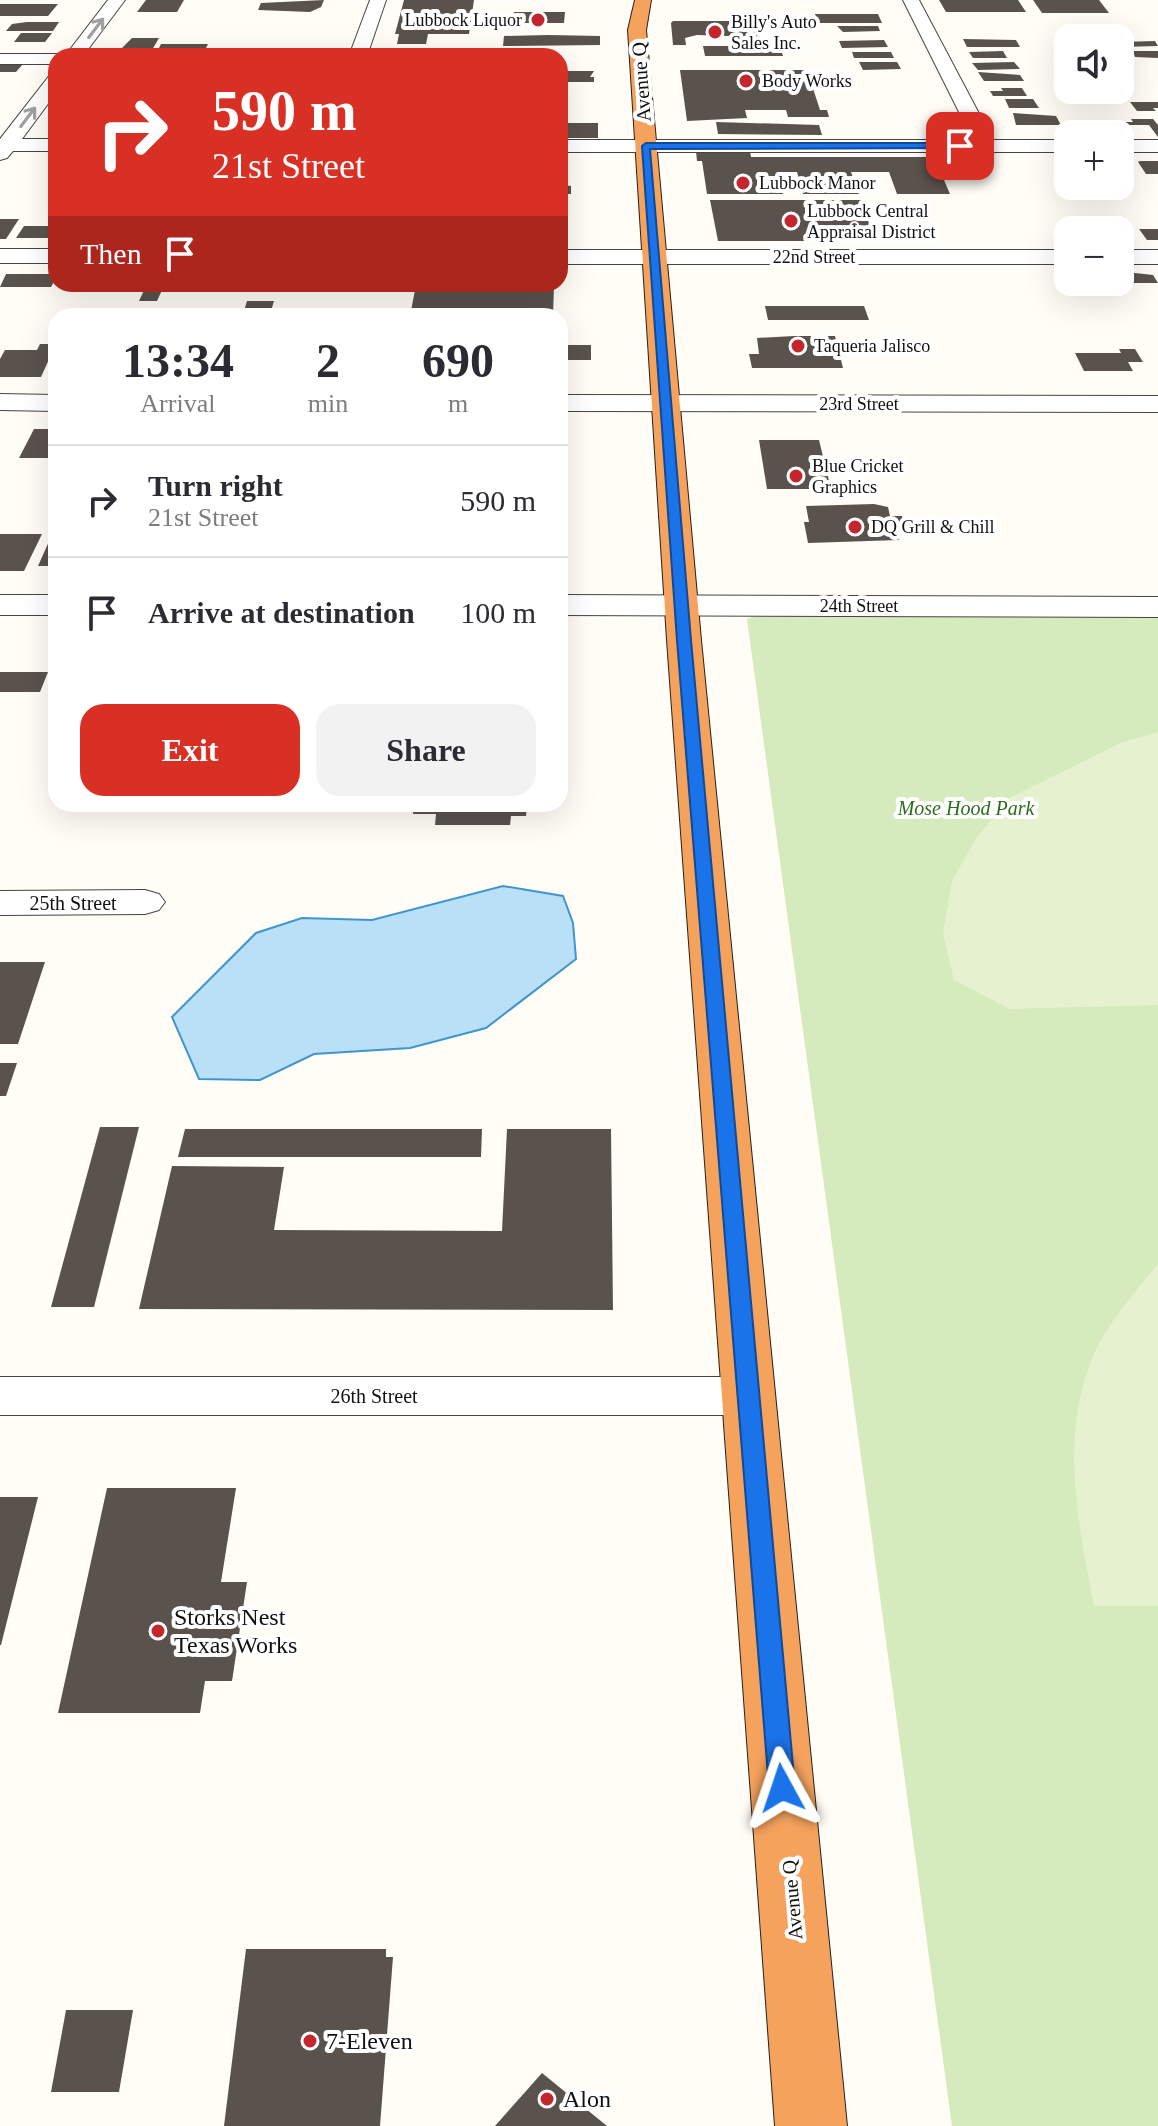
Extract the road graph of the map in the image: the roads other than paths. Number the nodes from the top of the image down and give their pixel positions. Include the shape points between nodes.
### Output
1 (117, 0) edge
2 (378, 0) edge
3 (643, 0) edge
4 (911, 0) edge
5 (80, 48) edge
6 (361, 48) edge
7 (0, 59) edge
8 (48, 59) edge
9 (48, 90) edge
10 (48, 145) edge
11 (568, 146) edge
12 (646, 146) junction
13 (986, 146) junction
14 (1054, 146) edge
15 (1134, 146) edge
16 (1158, 146) edge
17 (2, 148) edge
18 (0, 256) edge
19 (48, 256) edge
20 (568, 257) edge
21 (654, 257) junction
22 (1054, 257) edge
23 (1134, 257) edge
24 (1158, 257) edge
25 (0, 402) edge
26 (48, 403) edge
27 (568, 403) edge
28 (666, 404) junction
29 (1158, 404) edge
30 (0, 605) edge
31 (48, 605) edge
32 (568, 605) edge
33 (681, 605) junction
34 (1158, 607) edge
35 (145, 902) dead end
36 (0, 903) edge
37 (0, 1396) edge
38 (749, 1396) junction
39 (811, 2126) edge

5 -> 1 street
2 - 6 street
3 - 12 highway, Avenue Q via 637,30
4 - 13 street
7 - 8 street
17 -> 9 street
10 - 17 street
11 - 12 street
12 - 13 street
12 - 21 highway, Avenue Q
13 - 14 street
15 - 16 street
18 - 19 street
20 - 21 street, 22nd Street
21 - 22 street, 22nd Street
21 - 28 highway, Avenue Q
23 - 24 street
25 - 26 street
27 - 28 street, 23rd Street
28 - 29 street, 23rd Street
28 - 33 highway, Avenue Q
30 - 31 street
32 - 33 street, 24th Street
33 - 34 street, 24th Street
33 - 38 highway, Avenue Q
35 - 36 street, 25th Street
37 - 38 street, 26th Street
38 - 39 highway, Avenue Q

